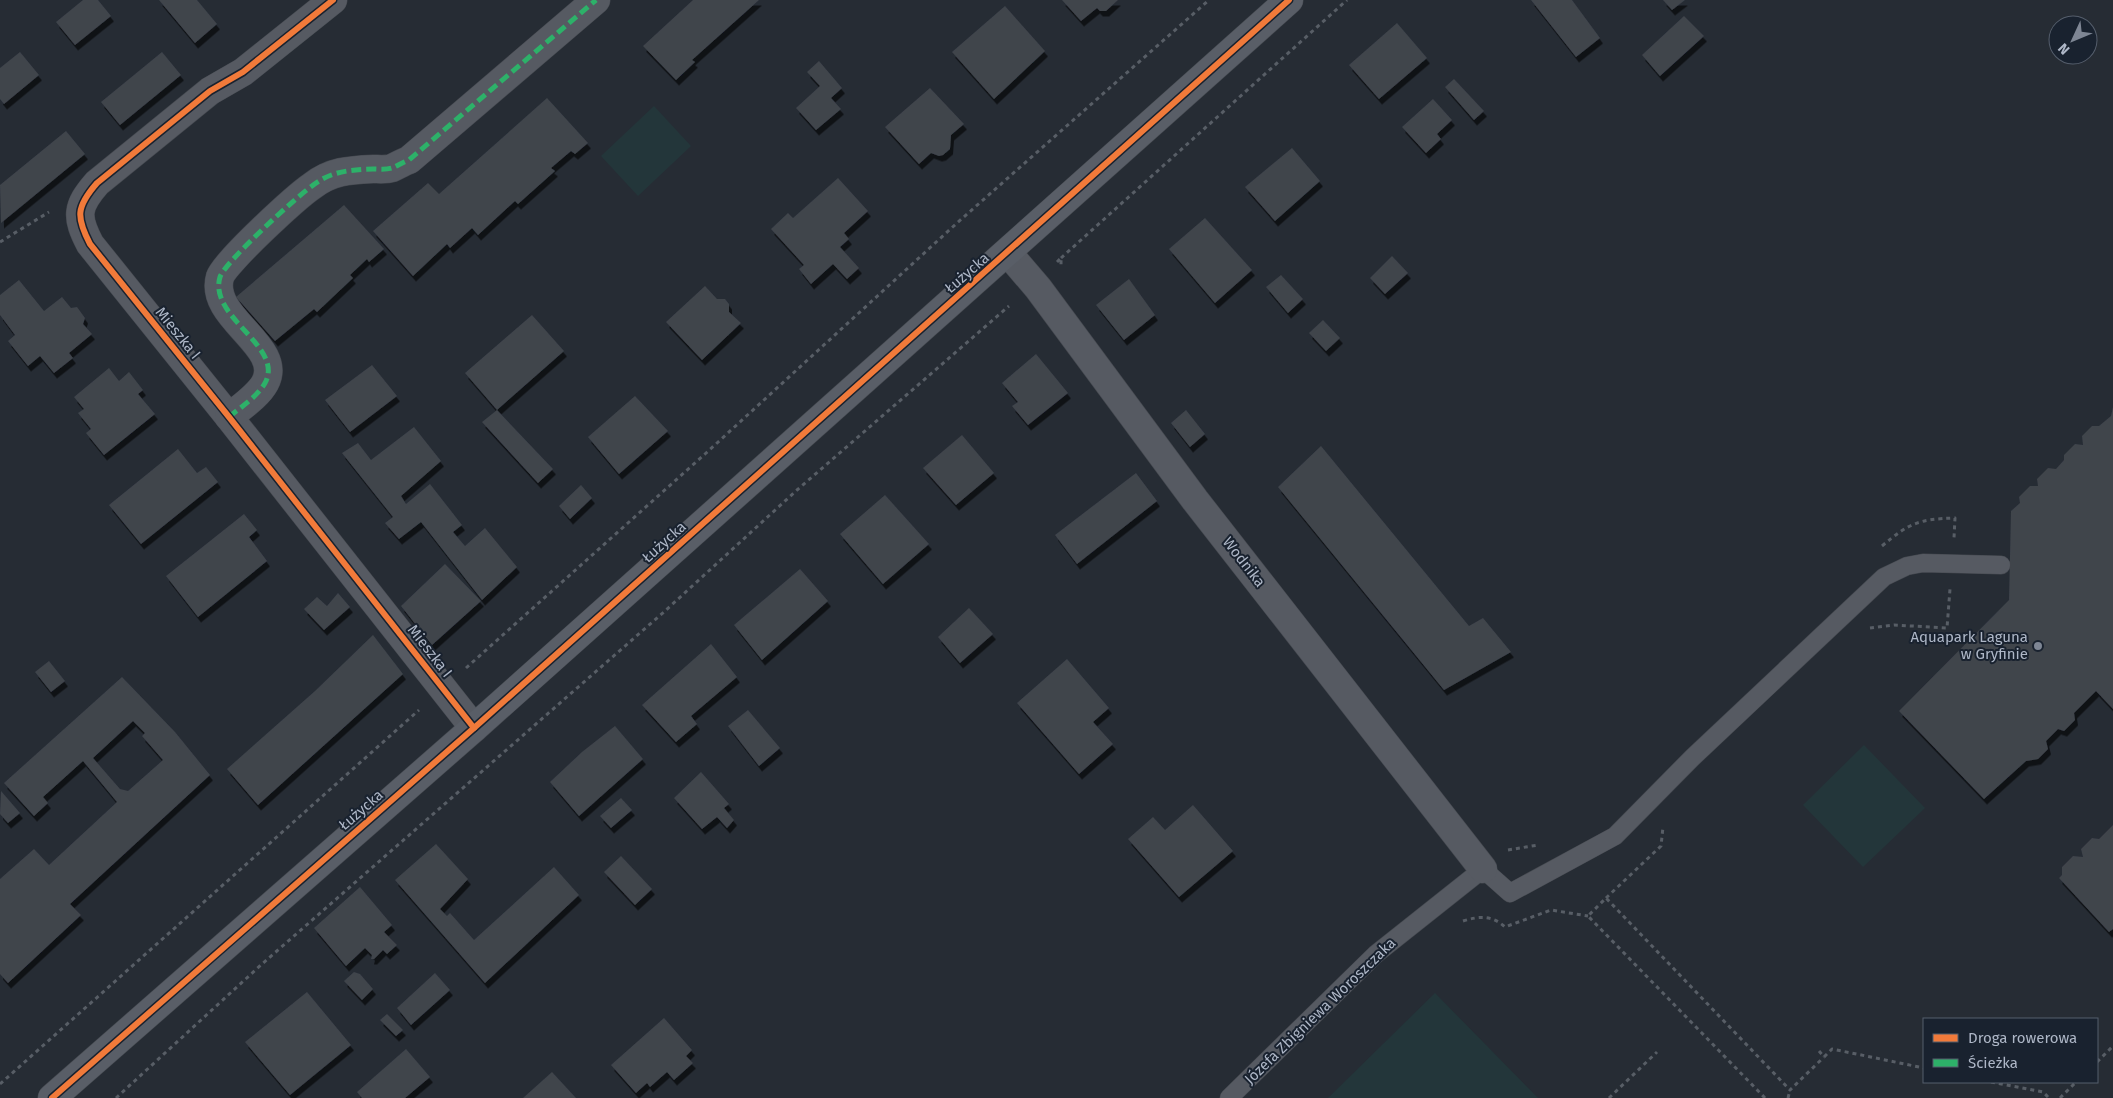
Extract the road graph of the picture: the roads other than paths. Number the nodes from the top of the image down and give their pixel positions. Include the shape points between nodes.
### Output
1 (333, 0) edge
2 (596, 0) edge
3 (1289, 0) edge
4 (1008, 253) junction
5 (230, 417) junction
6 (2001, 565) dead end
7 (474, 728) junction
8 (1483, 869) junction
9 (52, 1098) edge
10 (1229, 1098) edge

1 - 5 street, Mieszka I via 243,72 210,91 97,183 85,196 79,212 80,224 90,244
2 - 5 street via 409,160 391,168 335,172 312,186 231,259 220,276 219,291 225,307 266,357 268,369 266,382
3 - 4 street, Łużycka
4 - 7 street, Łużycka
4 - 8 street, Wodnika via 1034,283 1195,500
5 - 7 street, Mieszka I
6 - 8 lane via 1915,564 1884,577 1615,836 1510,893
7 - 9 street, Łużycka
8 - 10 lane, Józefa Zbigniewa Woroszczaka via 1376,954

